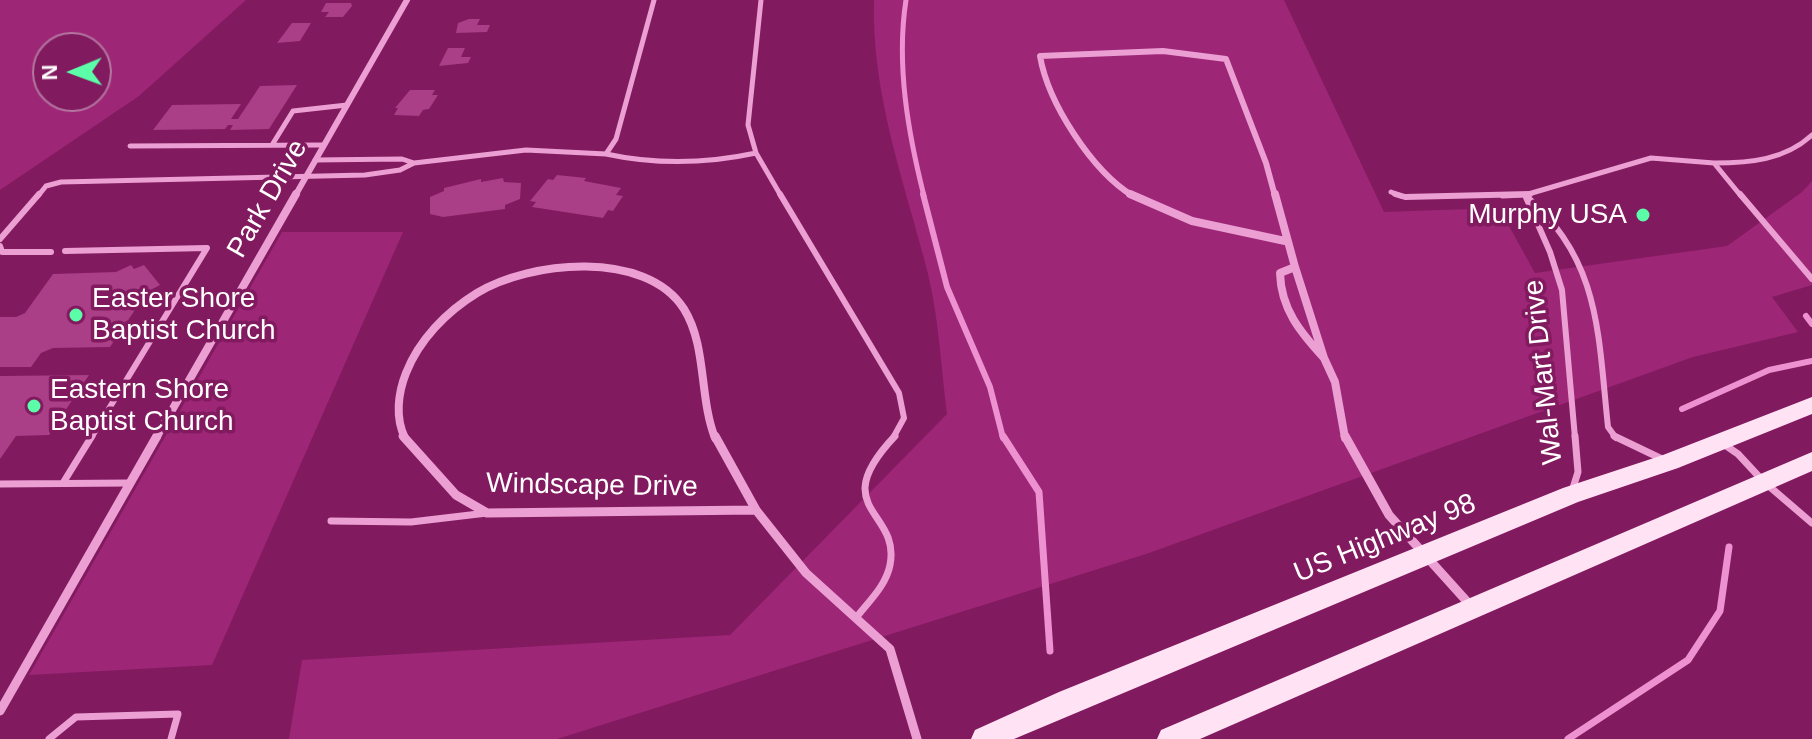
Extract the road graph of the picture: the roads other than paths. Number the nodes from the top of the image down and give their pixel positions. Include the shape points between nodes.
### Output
1 (407, 0) edge
2 (654, 0) edge
3 (761, 0) edge
4 (347, 105) junction
5 (1812, 135) edge
6 (272, 145) junction
7 (324, 145) junction
8 (130, 146) dead end
9 (756, 153) junction
10 (606, 154) junction
11 (315, 160) junction
12 (414, 163) junction
13 (1714, 163) junction
14 (306, 176) junction
15 (1391, 192) dead end
16 (1525, 195) junction
17 (0, 239) edge
18 (1285, 241) junction
19 (0, 246) edge
20 (65, 251) dead end
21 (51, 252) dead end
22 (1295, 267) junction
23 (1812, 279) edge
24 (1324, 358) junction
25 (1812, 405) edge
26 (1721, 443) junction
27 (1812, 461) edge
28 (1670, 462) junction
29 (1763, 481) junction
30 (63, 483) junction
31 (129, 483) junction
32 (0, 484) edge
33 (1571, 495) junction
34 (756, 510) junction
35 (487, 513) junction
36 (331, 521) dead end
37 (1812, 523) edge
38 (1428, 555) junction
39 (1472, 606) junction
40 (856, 618) junction
41 (0, 711) edge
42 (49, 739) edge
43 (171, 739) edge
44 (917, 739) edge
45 (984, 739) edge
46 (1170, 739) edge

1 - 4 street, Park Drive
2 - 10 lane via 616,139
3 - 9 lane via 748,125
4 - 6 lane via 293,111
4 - 7 street, Park Drive
5 - 13 lane via 1787,153
6 - 7 lane
6 - 8 lane
7 - 11 street, Park Drive
9 - 10 lane via 677,165
9 - 40 lane via 905,405 904,425 866,474 863,493 868,507 893,549 890,570
10 - 12 lane via 526,150
11 - 12 lane
11 - 14 street, Park Drive
12 - 14 lane via 365,175
13 - 16 lane via 1651,158
13 - 23 lane
14 - 17 lane via 61,182 46,186
14 - 31 street, Park Drive
15 - 16 lane via 1420,197
16 - 28 lane, Wal-Mart Drive via 1544,208 1569,240 1593,298 1608,427 1616,438
16 - 33 lane, Wal-Mart Drive via 1562,290 1578,472
18 - 18 street via 1266,163 1226,59 1185,52 1040,56 1042,74 1061,111 1110,178 1137,197 1183,217
18 - 22 street
19 - 21 lane via 2,252
20 - 30 lane via 207,248
22 - 24 street
22 - 24 street via 1280,273 1279,291 1299,331
24 - 38 street via 1335,382 1346,443 1389,515
25 - 26 main road, US Highway 98
26 - 28 main road, US Highway 98
26 - 29 lane
27 - 29 main road
28 - 33 main road, US Highway 98
29 - 37 lane
29 - 39 main road
30 - 31 lane
30 - 32 lane
31 - 41 street, Park Drive
33 - 38 main road, US Highway 98
34 - 35 street, Windscape Drive
34 - 35 street, Windscape Drive via 711,426 698,349 685,309 651,279 576,266 535,270 479,292 435,328 407,370 397,400 401,432 467,507
34 - 40 street, Windscape Drive via 806,573
35 - 36 lane via 411,522
38 - 39 street
38 - 45 main road, US Highway 98
39 - 46 main road
40 - 44 street, Windscape Drive via 890,649
42 - 43 lane via 76,717 178,714

